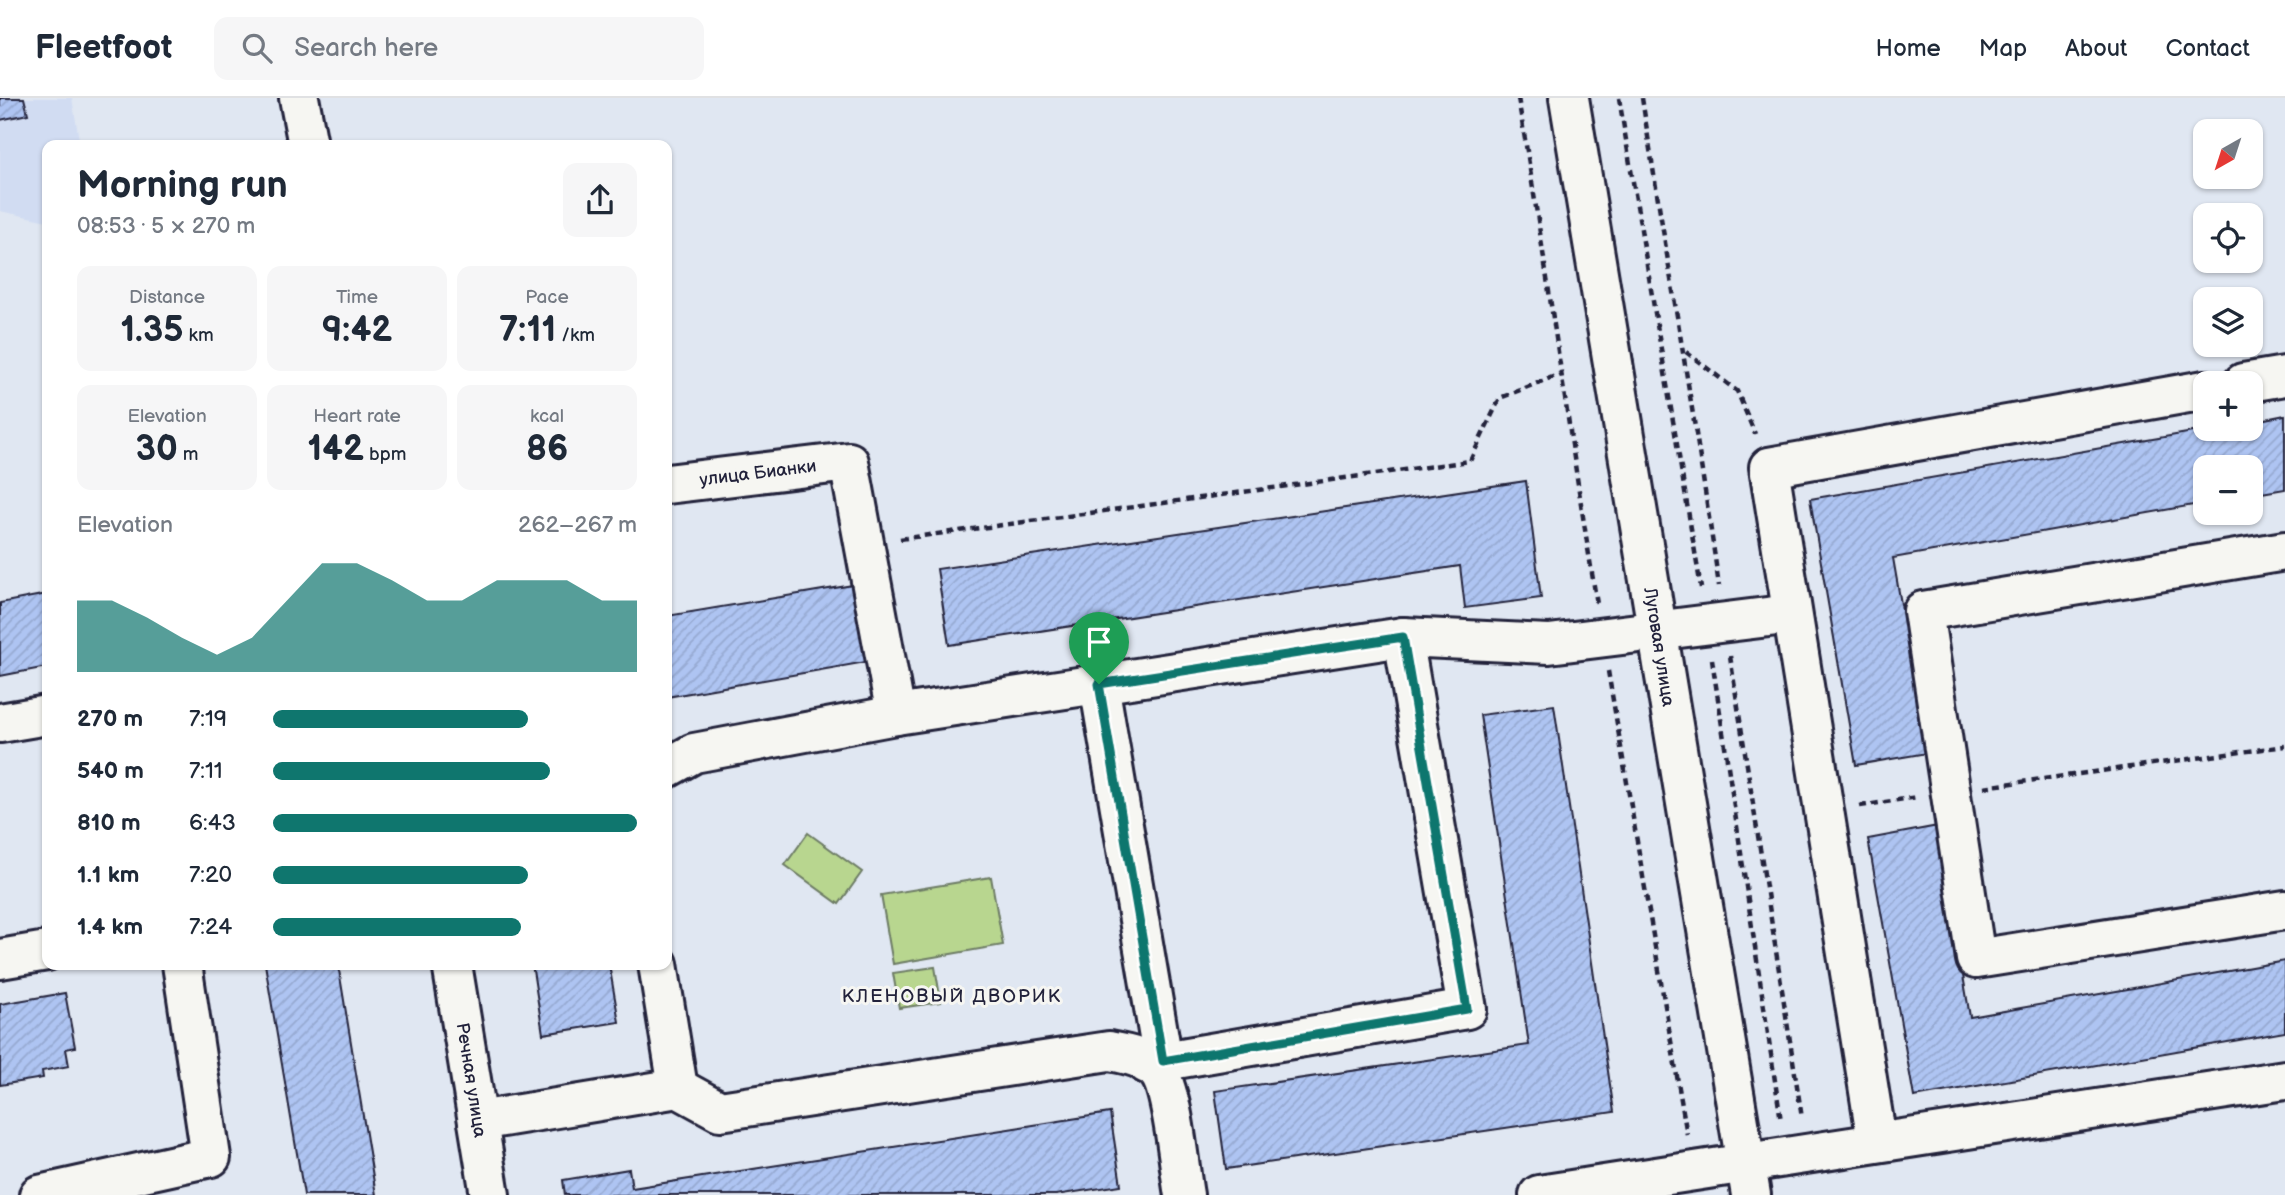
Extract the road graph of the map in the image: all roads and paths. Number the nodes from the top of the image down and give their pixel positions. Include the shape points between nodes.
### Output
1 (299, 98) edge
2 (1569, 98) edge
3 (1642, 98) edge
4 (307, 140) edge
5 (1685, 351) junction
6 (1560, 374) dead end
7 (2285, 376) edge
8 (2263, 380) edge
9 (2193, 392) edge
10 (1769, 467) junction
11 (672, 483) edge
12 (864, 543) junction
13 (2285, 551) edge
14 (1792, 614) junction
15 (1725, 623) junction
16 (1656, 633) junction
17 (1403, 637) junction
18 (1099, 684) junction
19 (896, 715) junction
20 (42, 716) edge
21 (0, 723) edge
22 (2285, 746) edge
23 (672, 765) edge
24 (1951, 792) junction
25 (1824, 812) junction
26 (2285, 910) edge
27 (42, 952) edge
28 (0, 959) edge
29 (183, 970) edge
30 (453, 970) edge
31 (660, 970) edge
32 (1155, 1062) junction
33 (2285, 1080) edge
34 (678, 1088) junction
35 (478, 1121) junction
36 (1877, 1141) junction
37 (1808, 1152) junction
38 (1748, 1178) edge
39 (39, 1195) edge
40 (490, 1195) edge
41 (1184, 1195) edge
42 (1539, 1195) edge

1 - 4 street
2 - 16 street, Луговая улица
3 - 5 path
5 - 10 path via 1737,391
5 - 15 path
6 - 12 path via 1500,398 1470,461
7 - 8 street
9 - 10 street
10 - 14 street
11 - 12 street, улица Бианки via 849,462
12 - 19 street
13 - 24 street via 1923,611
14 - 15 street
14 - 25 street
15 - 16 street
15 - 37 path
16 - 17 street via 1549,643
16 - 38 street, Луговая улица
17 - 18 street
17 - 32 street via 1467,1009
18 - 19 street
18 - 32 street
19 - 23 street via 694,752
20 - 21 street
22 - 24 path
24 - 25 path
24 - 26 street via 1976,959
25 - 36 street
27 - 28 street
29 - 39 street via 211,1157
30 - 35 street, Речная улица
31 - 34 street
32 - 34 street via 1109,1051 720,1111
32 - 41 street via 1166,1088
33 - 36 street
34 - 35 street
35 - 40 street, Речная улица
36 - 37 street
37 - 38 street
38 - 42 street

